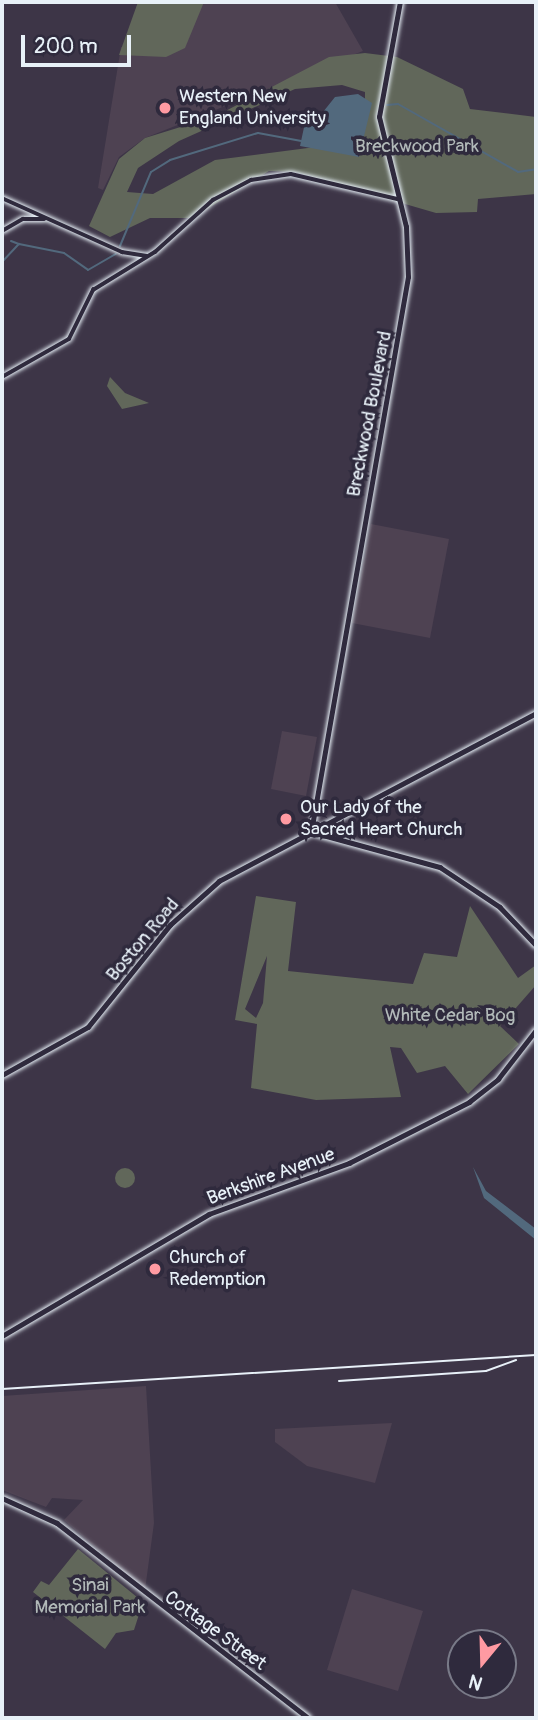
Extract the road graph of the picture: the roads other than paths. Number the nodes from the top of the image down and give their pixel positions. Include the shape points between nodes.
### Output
1 (399, 3) edge
2 (2, 198) edge
3 (398, 199) junction
4 (22, 207) junction
5 (22, 219) junction
6 (49, 220) junction
7 (2, 231) edge
8 (122, 252) junction
9 (152, 254) junction
10 (136, 264) junction
11 (2, 377) edge
12 (536, 713) edge
13 (311, 832) junction
14 (536, 945) edge
15 (536, 1030) edge
16 (2, 1074) edge
17 (2, 1336) edge
18 (2, 1498) edge
19 (308, 1718) edge

1 - 3 main road, Breckwood Boulevard via 379,105 384,156
2 - 4 street
3 - 9 street via 303,175 268,175 213,200
3 - 13 main road, Breckwood Boulevard via 408,277
4 - 5 street
4 - 6 street
5 - 6 street
5 - 7 street
6 - 8 street
8 - 9 street
8 - 10 street
9 - 10 street
10 - 11 street via 92,292 69,340
12 - 13 main road, Boston Road
13 - 14 main road via 440,867 500,907
13 - 16 main road, Boston Road via 205,892 88,1028
15 - 17 main road, Berkshire Avenue via 498,1079 468,1102 349,1163 209,1214
18 - 19 main road, Cottage Street via 57,1523

